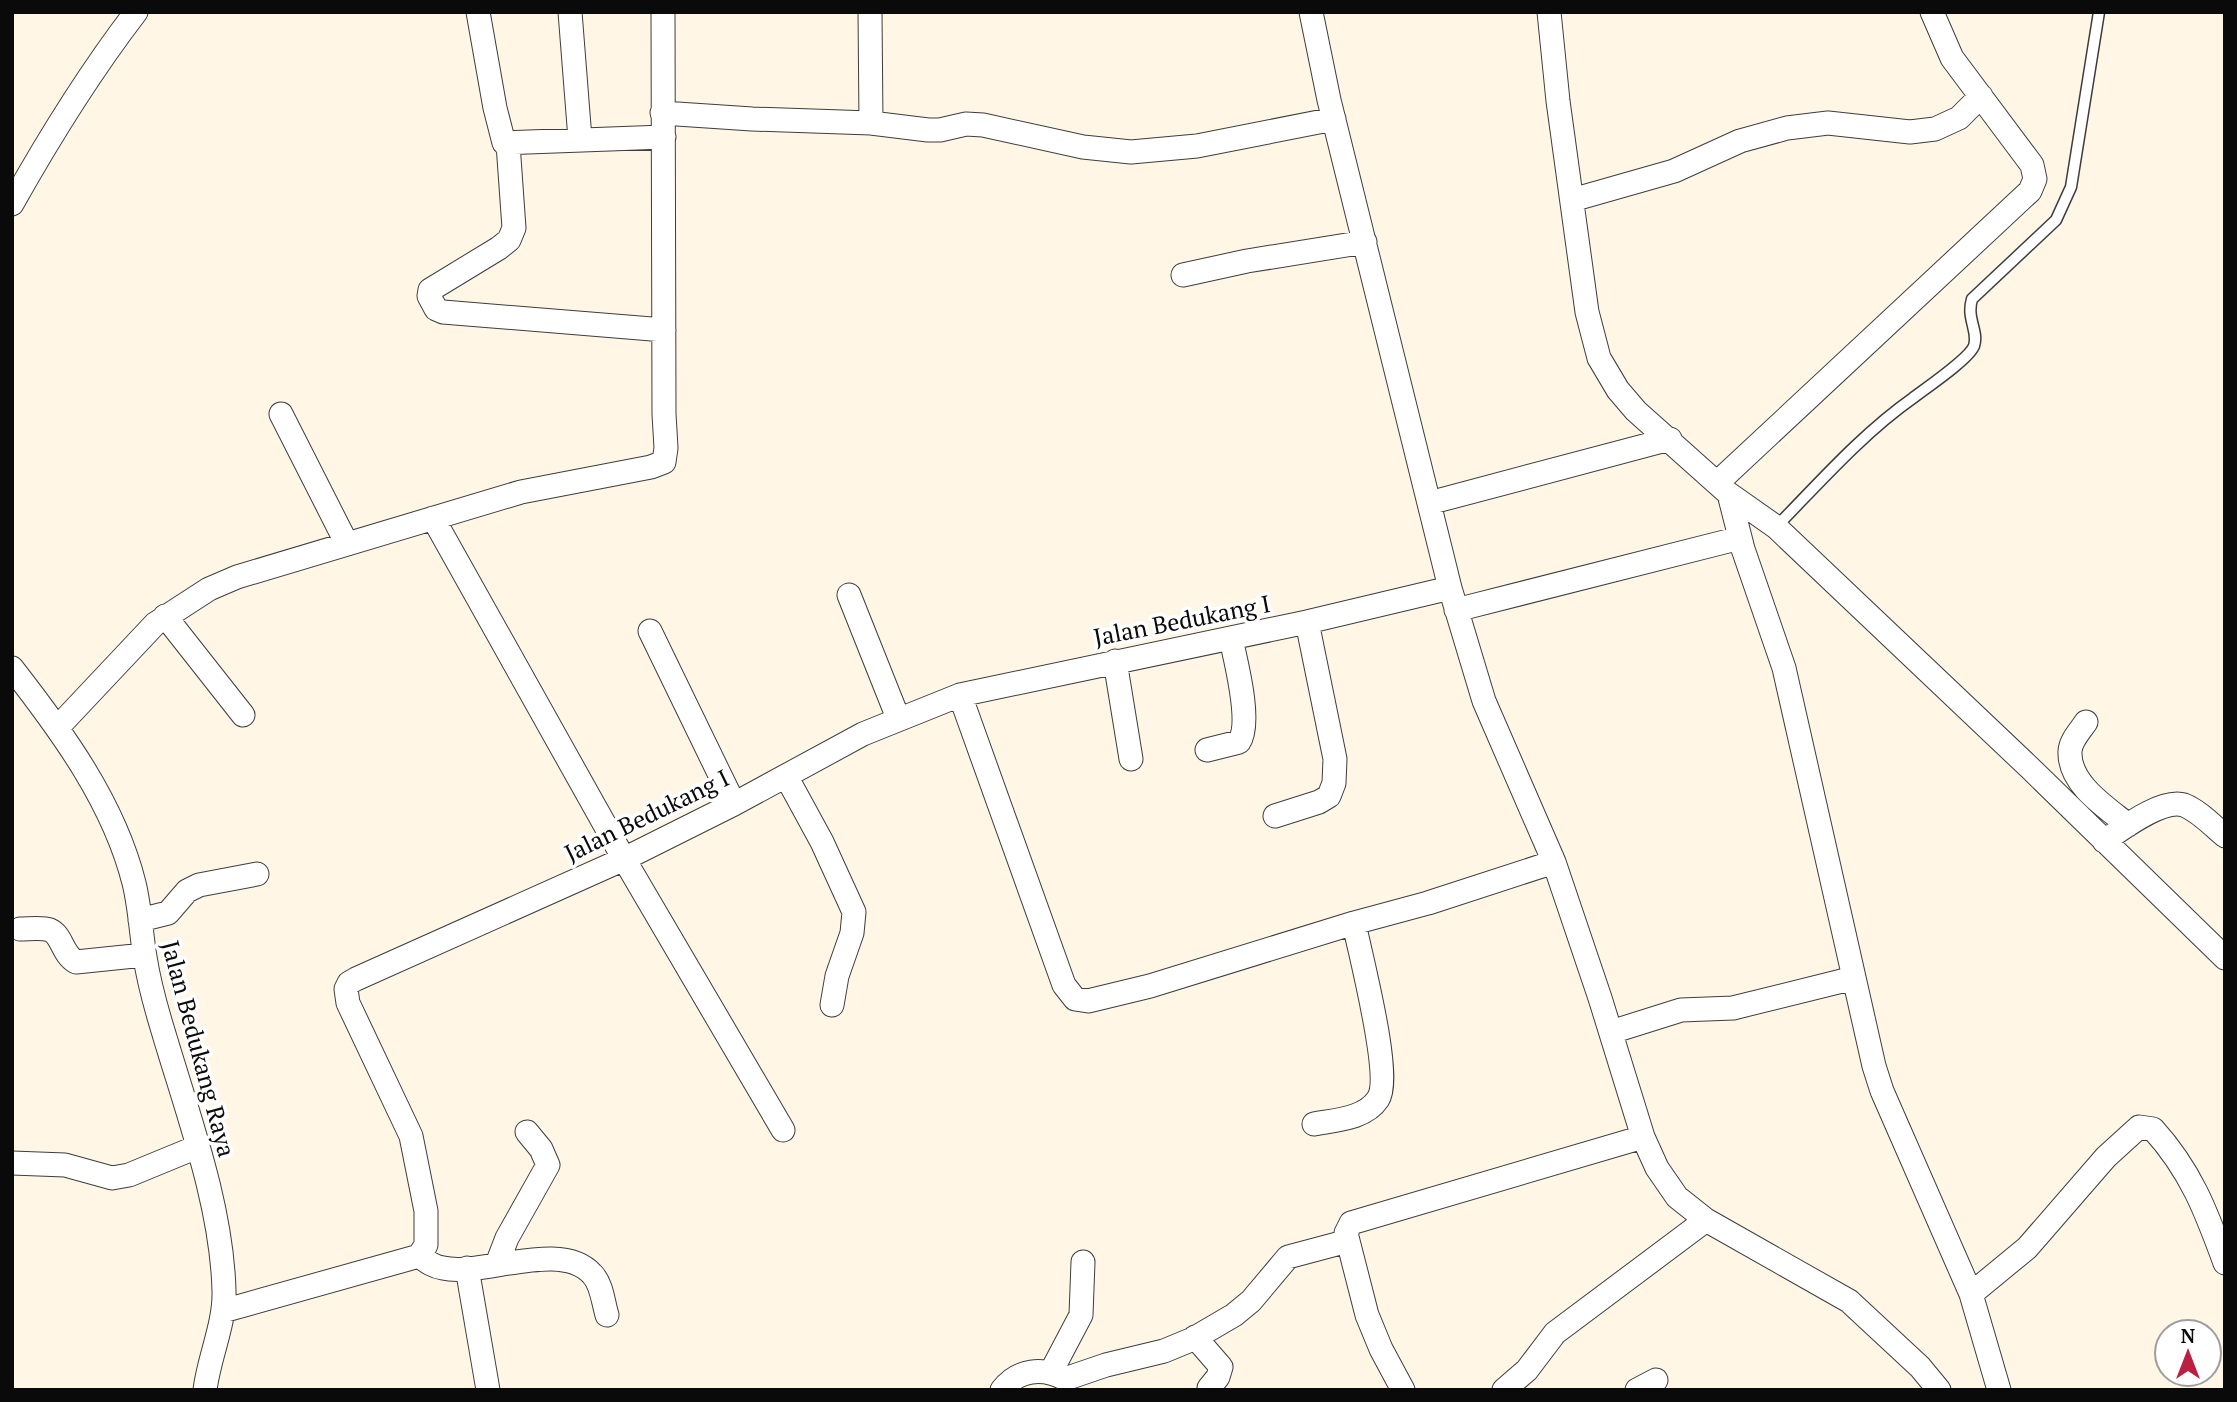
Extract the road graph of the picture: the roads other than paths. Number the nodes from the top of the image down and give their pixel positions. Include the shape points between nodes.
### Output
1 (136, 12) edge
2 (478, 12) edge
3 (570, 12) edge
4 (663, 12) edge
5 (870, 12) edge
6 (1311, 12) edge
7 (1549, 12) edge
8 (1932, 12) edge
9 (2099, 12) edge
10 (1981, 96) junction
11 (662, 113) junction
12 (1334, 119) junction
13 (871, 123) junction
14 (664, 137) junction
15 (580, 139) junction
16 (508, 144) junction
17 (18, 179) edge
18 (1572, 200) junction
19 (12, 204) edge
20 (1365, 242) junction
21 (1183, 275) dead end
22 (664, 330) junction
23 (281, 414) dead end
24 (1670, 439) junction
25 (1723, 488) junction
26 (1429, 503) junction
27 (433, 518) junction
28 (1776, 527) junction
29 (1740, 538) junction
30 (347, 544) junction
31 (849, 595) dead end
32 (1453, 599) junction
33 (165, 616) junction
34 (1307, 622) junction
35 (650, 631) dead end
36 (1231, 639) junction
37 (1115, 661) junction
38 (12, 668) edge
39 (960, 695) junction
40 (243, 715) dead end
41 (898, 718) junction
42 (2086, 722) dead end
43 (58, 727) junction
44 (1207, 750) dead end
45 (1131, 759) dead end
46 (786, 776) junction
47 (734, 804) junction
48 (1275, 816) dead end
49 (2128, 825) junction
50 (2225, 836) edge
51 (2104, 841) junction
52 (624, 859) junction
53 (1554, 862) junction
54 (257, 874) dead end
55 (140, 920) junction
56 (1354, 923) junction
57 (20, 929) dead end
58 (144, 955) junction
59 (2225, 958) edge
60 (1854, 978) junction
61 (832, 1005) dead end
62 (1611, 1032) junction
63 (1314, 1124) dead end
64 (783, 1130) dead end
65 (527, 1132) dead end
66 (1643, 1137) junction
67 (197, 1147) junction
68 (12, 1163) edge
69 (1706, 1220) junction
70 (1348, 1241) junction
71 (419, 1256) junction
72 (1083, 1262) dead end
73 (2225, 1263) edge
74 (496, 1264) junction
75 (467, 1268) junction
76 (1970, 1294) junction
77 (223, 1311) junction
78 (607, 1315) dead end
79 (1195, 1337) junction
80 (1064, 1380) edge
81 (1209, 1388) edge
82 (205, 1390) edge
83 (488, 1390) edge
84 (1002, 1390) edge
85 (1403, 1390) edge
86 (1504, 1390) edge
87 (1939, 1390) edge
88 (1999, 1390) edge

1 - 17 street
2 - 16 street via 502,141
3 - 15 street
4 - 11 street
5 - 13 street
6 - 12 street
7 - 18 street
8 - 10 street via 1952,58
9 - 28 lane via 2071,187 2056,220 1972,299 1968,312 1974,348 1881,420
10 - 18 street via 1959,118 1935,129 1910,132 1828,123 1787,128 1740,141 1674,171
10 - 25 street via 2032,165 2035,179 2030,191
11 - 13 street
11 - 14 street
12 - 13 street via 1197,146 1131,152 1083,147 984,125 940,130
12 - 20 street
14 - 15 street
14 - 22 street
15 - 16 street
16 - 22 street via 514,228 509,240 433,288 429,296 436,309
17 - 19 street
18 - 24 street via 1587,312 1600,358 1626,399
20 - 21 street
20 - 26 street
22 - 27 street via 664,462 521,492
23 - 30 street
24 - 25 street
24 - 26 street
25 - 28 street
25 - 29 street
26 - 32 street
27 - 30 street
27 - 52 street
28 - 51 street
29 - 32 street, Jalan Bedukang I
29 - 60 street via 1784,668
30 - 33 street via 237,577
31 - 41 street
32 - 34 street, Jalan Bedukang I
32 - 53 street via 1484,701
33 - 40 street
33 - 43 street
34 - 36 street, Jalan Bedukang I
34 - 48 street via 1335,759 1334,783 1329,796 1320,802
35 - 47 street
36 - 37 street, Jalan Bedukang I
36 - 44 street via 1242,737 1239,743
37 - 39 street, Jalan Bedukang I
37 - 45 street
38 - 43 street, Jalan Bedukang Raya
39 - 41 street, Jalan Bedukang I
39 - 56 street via 1063,985 1075,999 1088,1001 1150,986
41 - 46 street, Jalan Bedukang I
42 - 49 street via 2070,752 2073,767 2086,790
43 - 55 street, Jalan Bedukang Raya via 102,801 119,841 134,883
46 - 47 street, Jalan Bedukang I
46 - 61 street via 854,912
47 - 52 street, Jalan Bedukang I
49 - 50 street via 2176,804 2191,808
49 - 51 street
51 - 59 street
52 - 64 street
52 - 71 street, Jalan Bedukang I via 349,983 348,1003 411,1136 426,1211 426,1245
53 - 56 street
53 - 62 street
54 - 55 street via 198,885 168,913
55 - 58 street, Jalan Bedukang Raya
56 - 63 street via 1382,1060 1381,1092 1378,1101 1355,1116
57 - 58 street via 50,930 76,962
58 - 67 street, Jalan Bedukang Raya
60 - 62 street via 1733,1008 1681,1010
60 - 76 street via 1882,1091
62 - 66 street
65 - 74 street via 548,1166
66 - 69 street via 1677,1197
66 - 70 street via 1351,1223
67 - 68 street via 113,1178 65,1166
67 - 77 street, Jalan Bedukang Raya via 218,1230
69 - 86 street via 1555,1333 1527,1370
69 - 87 street via 1849,1301
70 - 79 street via 1288,1257 1242,1308
70 - 85 street via 1367,1315
71 - 75 street via 445,1269
71 - 77 street
72 - 80 street via 1081,1315
73 - 76 street via 2197,1190 2153,1129 2139,1127 2106,1157 2026,1248
74 - 75 street
74 - 78 street via 541,1259 581,1265 598,1281
75 - 83 street
76 - 88 street
77 - 82 street, Jalan Bedukang Raya
79 - 80 street via 1164,1351
79 - 81 street via 1221,1367
80 - 84 street via 1037,1370

